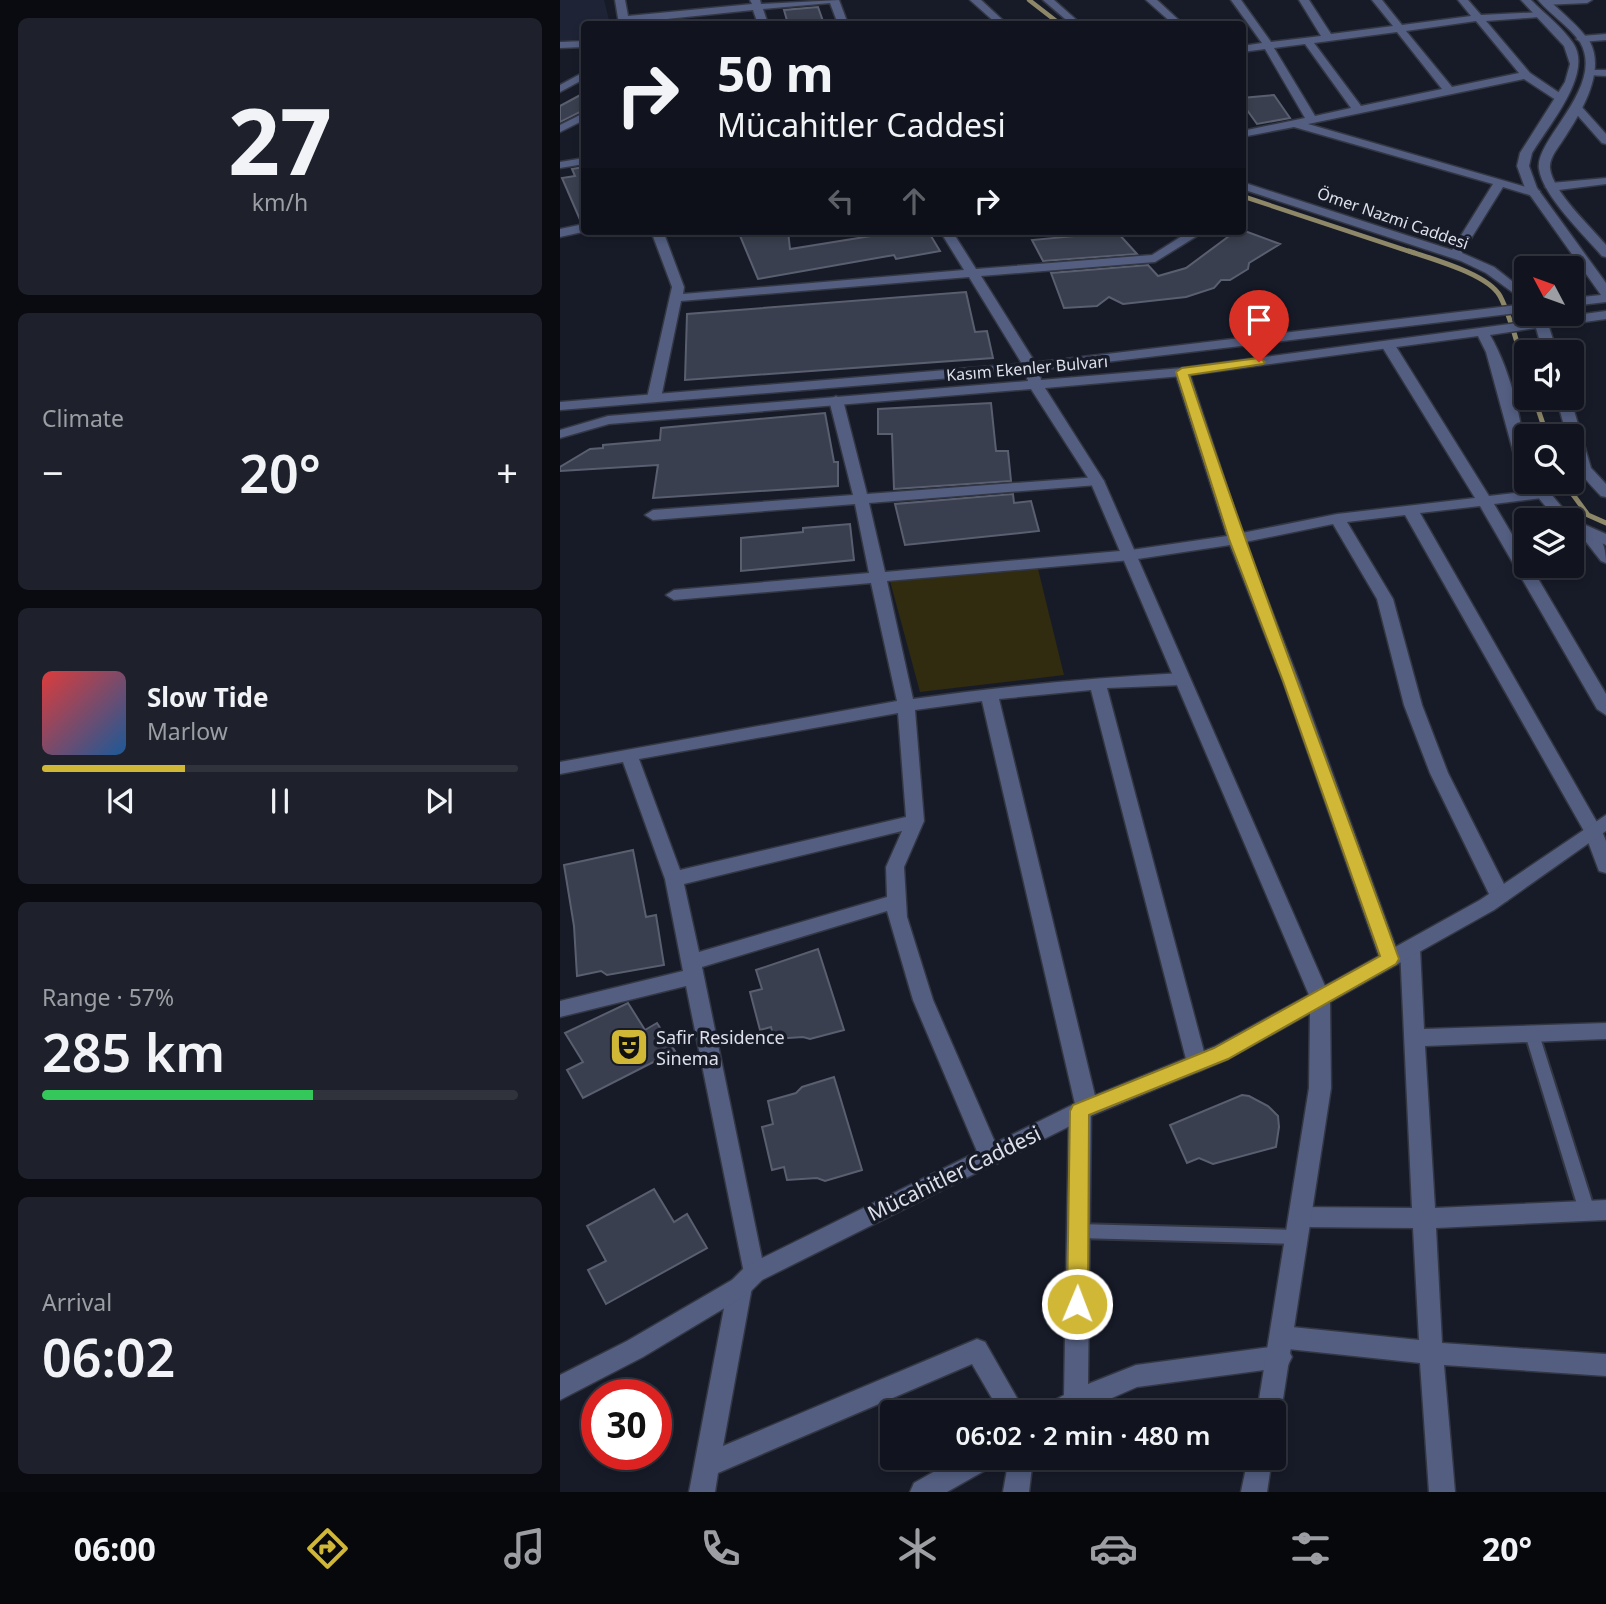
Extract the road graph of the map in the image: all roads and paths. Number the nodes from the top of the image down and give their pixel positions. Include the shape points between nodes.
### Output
1 (620, 0) edge
2 (834, 0) edge
3 (975, 0) edge
4 (1048, 0) edge
5 (1151, 0) edge
6 (1236, 0) edge
7 (1304, 0) edge
8 (1377, 0) edge
9 (1463, 0) edge
10 (1525, 0) edge
11 (1587, 0) edge
12 (1545, 2) edge
13 (756, 4) edge
14 (1539, 13) junction
15 (1479, 18) junction
16 (624, 21) edge
17 (631, 21) edge
18 (761, 21) edge
19 (842, 21) edge
20 (999, 21) edge
21 (1072, 21) edge
22 (1175, 21) edge
23 (1398, 29) junction
24 (1606, 37) edge
25 (1328, 38) junction
26 (1581, 38) junction
27 (1308, 41) junction
28 (581, 44) edge
29 (560, 45) edge
30 (1268, 46) junction
31 (1246, 49) edge
32 (1592, 73) junction
33 (1606, 73) edge
34 (1526, 75) junction
35 (581, 77) edge
36 (564, 86) edge
37 (1450, 92) junction
38 (1560, 98) junction
39 (1576, 107) junction
40 (1359, 111) junction
41 (581, 118) edge
42 (1312, 120) junction
43 (1295, 123) junction
44 (560, 130) edge
45 (1246, 130) edge
46 (1606, 141) edge
47 (581, 162) edge
48 (560, 165) edge
49 (1606, 181) edge
50 (1500, 183) junction
51 (1246, 186) edge
52 (1551, 187) junction
53 (1535, 193) junction
54 (581, 228) edge
55 (561, 231) edge
56 (658, 235) edge
57 (948, 235) edge
58 (1192, 235) edge
59 (1606, 253) edge
60 (1455, 255) junction
61 (971, 274) junction
62 (1514, 289) edge
63 (1606, 292) edge
64 (676, 298) junction
65 (1606, 298) edge
66 (1584, 301) edge
67 (1514, 310) edge
68 (1606, 316) edge
69 (1584, 319) edge
70 (1536, 326) joint
71 (1489, 331) junction
72 (1544, 340) edge
73 (1388, 345) junction
74 (1182, 372) junction
75 (1033, 376) junction
76 (654, 398) junction
77 (836, 400) junction
78 (560, 406) edge
79 (1567, 410) edge
80 (1514, 429) edge
81 (560, 434) edge
82 (1097, 481) junction
83 (1605, 492) edge
84 (1514, 493) edge
85 (1543, 494) edge
86 (862, 500) junction
87 (1485, 501) junction
88 (1555, 508) edge
89 (1410, 510) junction
90 (653, 515) dead end
91 (1337, 519) junction
92 (1584, 531) edge
93 (1587, 533) junction
94 (1236, 539) junction
95 (1606, 540) edge
96 (1131, 555) junction
97 (1606, 558) edge
98 (878, 577) junction
99 (674, 595) dead end
100 (1182, 680) junction
101 (1097, 682) junction
102 (989, 693) junction
103 (906, 704) junction
104 (1606, 709) edge
105 (629, 755) junction
106 (560, 768) edge
107 (915, 821) junction
108 (1599, 826) edge
109 (1606, 866) edge
110 (674, 879) junction
111 (1500, 896) junction
112 (896, 901) junction
113 (1410, 948) junction
114 (1390, 959) junction
115 (692, 969) junction
116 (1320, 998) junction
117 (560, 1009) edge
118 (1606, 1031) edge
119 (1532, 1034) junction
120 (1416, 1038) junction
121 (1197, 1063) junction
122 (1084, 1109) junction
123 (990, 1156) junction
124 (1597, 1211) edge
125 (1426, 1218) junction
126 (1299, 1227) junction
127 (1078, 1231) junction
128 (747, 1280) junction
129 (1281, 1347) junction
130 (1431, 1353) junction
131 (1606, 1364) edge
132 (560, 1388) edge
133 (1006, 1400) edge
134 (1066, 1400) edge
135 (1082, 1400) edge
136 (1271, 1400) edge
137 (707, 1465) junction
138 (961, 1470) edge
139 (1019, 1470) edge
140 (1259, 1470) edge
141 (702, 1492) edge
142 (923, 1492) edge
143 (1016, 1492) edge
144 (1254, 1492) edge
145 (1443, 1492) edge

1 - 16 street
2 - 13 street
2 - 19 street
3 - 20 street
4 - 21 street
5 - 22 street
6 - 30 street
7 - 25 street
8 - 23 street
9 - 15 street
10 - 14 street
11 - 12 street
12 - 26 street
13 - 17 street
13 - 18 street
14 - 15 street
14 - 38 street via 1569,45 1575,64
15 - 23 street
15 - 34 street
23 - 25 street
23 - 37 street
24 - 26 street
25 - 27 street
26 - 32 street via 1594,65
27 - 30 street
27 - 40 street
28 - 29 street
30 - 31 street
30 - 42 street
32 - 33 street
32 - 39 street
34 - 37 street
34 - 38 street
35 - 36 street
37 - 40 street
38 - 53 street via 1525,153 1523,166
39 - 46 street
39 - 52 street via 1546,157 1544,168
40 - 42 street
41 - 44 street
42 - 43 street
43 - 45 street
43 - 50 street
47 - 48 street
49 - 52 street
50 - 53 street
50 - 60 street
51 - 60 street, Ömer Nazmi Caddesi
52 - 59 street
53 - 63 street
54 - 55 street
56 - 64 street via 678,287
57 - 61 street
58 - 61 street via 1155,258
60 - 62 street, Ömer Nazmi Caddesi via 1490,270
61 - 64 street
61 - 75 street
64 - 76 street
65 - 66 street
67 - 75 street, Kasım Ekenler Bulvarı
68 - 69 street
70 - 71 street, Kasım Ekenler Bulvarı
70 - 72 street
71 - 73 street, Kasım Ekenler Bulvarı
71 - 80 street
73 - 74 street, Kasım Ekenler Bulvarı
73 - 87 street
74 - 75 street, Kasım Ekenler Bulvarı
74 - 94 street
75 - 76 street, Kasım Ekenler Bulvarı
75 - 77 street, Kasım Ekenler Bulvarı
75 - 82 street
76 - 78 street, Kasım Ekenler Bulvarı
77 - 81 street, Kasım Ekenler Bulvarı via 608,419
77 - 86 street
79 - 83 street via 1584,469
82 - 86 street
82 - 96 street
84 - 87 street
85 - 88 street
86 - 90 street
86 - 98 street
87 - 89 street
87 - 104 street
89 - 91 street
89 - 108 street
91 - 94 street
91 - 111 street via 1385,598 1413,705 1439,773
92 - 93 street
93 - 95 street
93 - 97 street
94 - 96 street
94 - 114 street
96 - 98 street
96 - 100 street
98 - 99 street
98 - 103 street
100 - 101 street
100 - 116 street
101 - 102 street
101 - 121 street
102 - 103 street
102 - 122 street
103 - 105 street
103 - 107 street
105 - 106 street
105 - 110 street
107 - 110 street
107 - 112 street via 895,867
108 - 109 street
108 - 111 street, Mücahitler Caddesi
110 - 115 street
111 - 113 street, Mücahitler Caddesi
112 - 115 street
112 - 123 street via 923,1000
113 - 114 street, Mücahitler Caddesi
113 - 120 street
114 - 116 street, Mücahitler Caddesi
115 - 117 street
115 - 128 street
116 - 121 street, Mücahitler Caddesi
116 - 126 street via 1320,1088
118 - 119 street
119 - 120 street
119 - 124 lane
120 - 125 street
121 - 122 street, Mücahitler Caddesi
122 - 123 street, Mücahitler Caddesi
122 - 127 street
123 - 128 street, Mücahitler Caddesi
124 - 125 street
125 - 126 street
125 - 130 street
126 - 127 lane
126 - 129 street
127 - 134 street
128 - 132 street, Mücahitler Caddesi via 635,1349
128 - 137 street
129 - 130 street
129 - 135 street via 1136,1376
129 - 136 street
130 - 131 street
130 - 145 street
133 - 137 street via 977,1350
137 - 141 street
138 - 142 street
139 - 143 street
140 - 144 street

